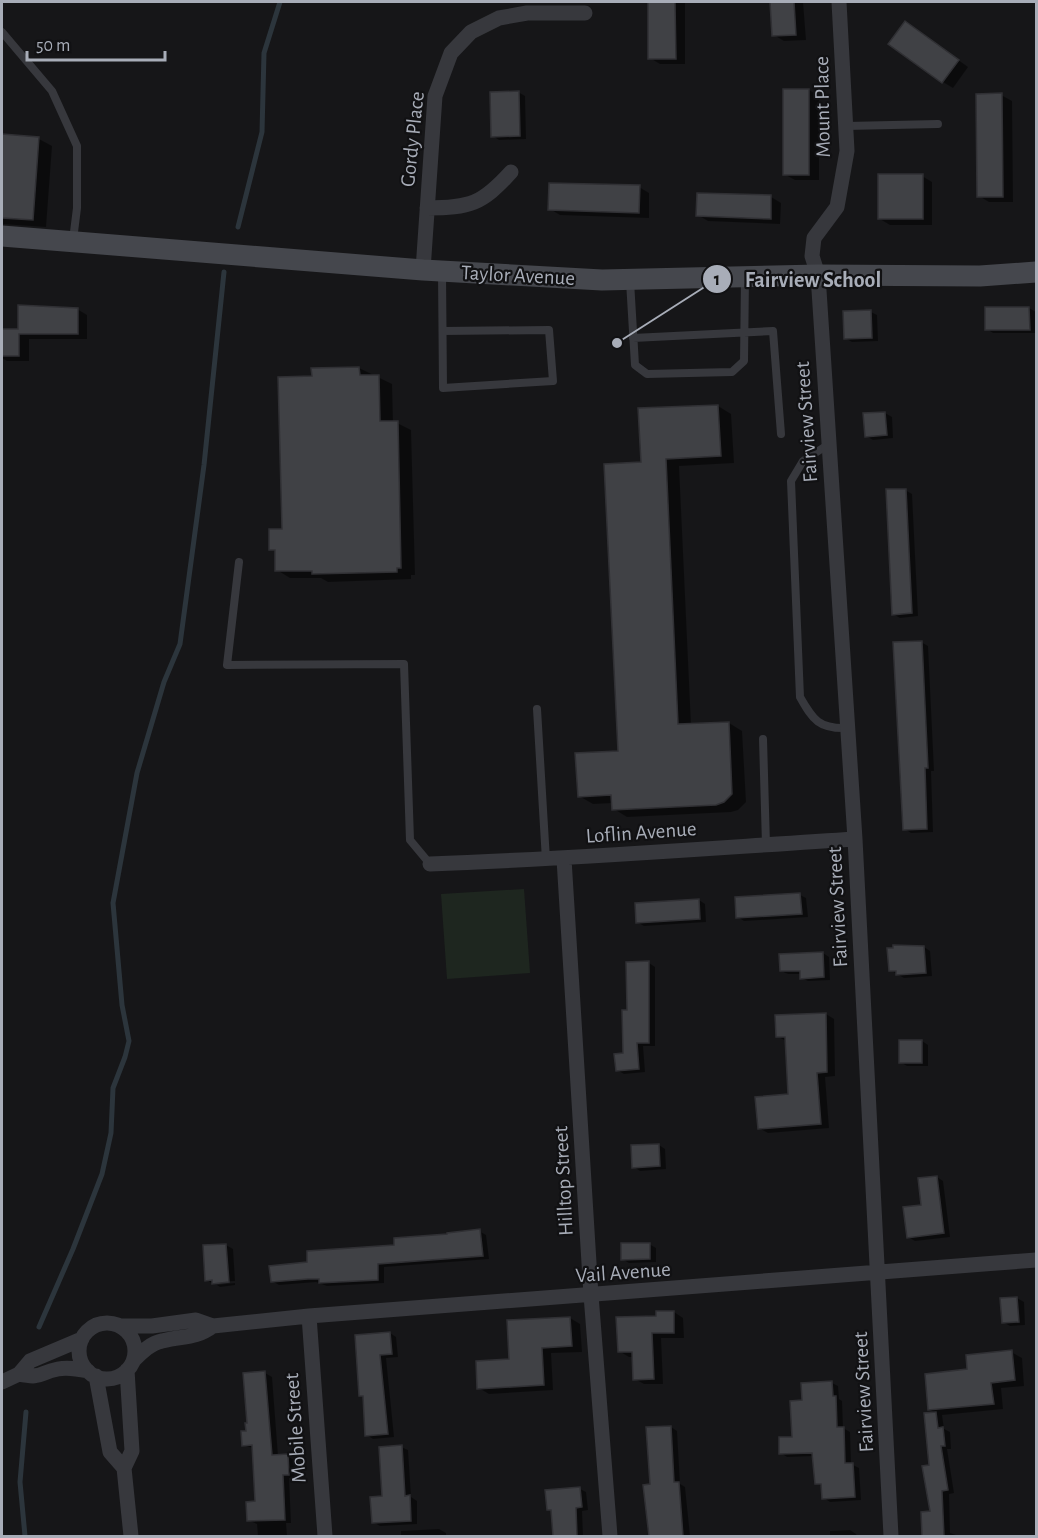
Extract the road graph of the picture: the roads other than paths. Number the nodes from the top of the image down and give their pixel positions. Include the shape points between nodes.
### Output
1 (839, 2) edge
2 (585, 13) dead end
3 (2, 32) edge
4 (938, 124) dead end
5 (846, 126) junction
6 (511, 172) dead end
7 (427, 208) junction
8 (2, 236) edge
9 (73, 242) junction
10 (433, 271) junction
11 (1036, 272) edge
12 (818, 275) junction
13 (745, 277) junction
14 (630, 279) junction
15 (443, 331) junction
16 (744, 332) junction
17 (633, 338) junction
18 (781, 434) dead end
19 (829, 444) junction
20 (239, 562) dead end
21 (537, 709) dead end
22 (847, 728) junction
23 (763, 739) dead end
24 (855, 839) junction
25 (766, 845) junction
26 (564, 859) junction
27 (546, 860) junction
28 (430, 864) joint
29 (1036, 1260) edge
30 (878, 1274) junction
31 (591, 1295) junction
32 (309, 1316) junction
33 (121, 1326) junction
34 (213, 1326) junction
35 (82, 1339) junction
36 (130, 1365) junction
37 (19, 1374) junction
38 (92, 1374) junction
39 (2, 1382) edge
40 (124, 1468) junction
41 (131, 1536) edge
42 (326, 1536) edge
43 (610, 1536) edge
44 (891, 1536) edge

1 - 5 street, Mount Place
2 - 7 street, Gordy Place via 527,13 499,18 471,32 450,53 435,96
3 - 9 lane via 52,90 77,146
4 - 5 lane
5 - 12 street, Mount Place via 847,152 837,207 814,238 812,256
6 - 7 street via 477,202 453,208
7 - 10 street, Gordy Place
8 - 9 street, Taylor Avenue
9 - 10 street, Taylor Avenue
10 - 14 street, Taylor Avenue
10 - 15 lane
11 - 12 street, Taylor Avenue via 980,276
12 - 13 street, Taylor Avenue
12 - 19 street, Fairview Street
13 - 14 street, Taylor Avenue
13 - 16 lane
14 - 17 lane
15 - 15 lane via 443,388 553,381 549,330
16 - 17 lane
16 - 17 lane via 744,361 732,372 647,374 635,365
16 - 18 lane via 773,331
19 - 22 street, Fairview Street
19 - 22 lane via 803,462 791,481 800,697 812,718 829,729
20 - 28 lane via 227,664 404,664 410,840
21 - 27 lane
22 - 24 street, Fairview Street
23 - 25 lane
24 - 25 street, Loflin Avenue
24 - 30 street, Fairview Street
25 - 26 street, Loflin Avenue
26 - 27 street, Loflin Avenue
26 - 31 street, Hilltop Street
27 - 28 street, Loflin Avenue
29 - 30 street, Vail Avenue
30 - 31 street, Vail Avenue
30 - 44 street, Fairview Street
31 - 32 street, Vail Avenue
31 - 43 street, Hilltop Street
32 - 34 street, Vail Avenue
32 - 42 street, Mobile Street
33 - 34 street, Vail Avenue via 196,1320
33 - 35 street via 102,1323
33 - 36 street via 134,1340
34 - 36 street, Vail Avenue via 199,1336 160,1341 145,1349
35 - 37 street via 30,1361
35 - 38 street via 80,1356
36 - 38 street via 113,1378
36 - 40 street via 132,1452
37 - 38 street via 35,1378 65,1368
37 - 39 street
38 - 40 street via 110,1452
40 - 41 street

